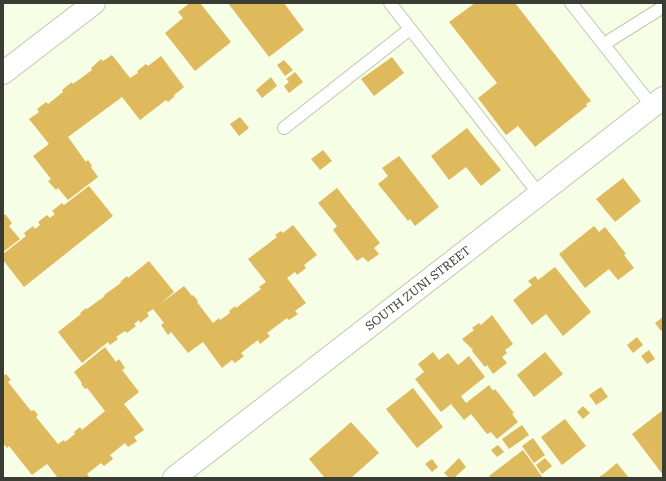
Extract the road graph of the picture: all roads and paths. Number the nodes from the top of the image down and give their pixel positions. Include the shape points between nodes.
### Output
1 (94, 3) edge
2 (390, 3) edge
3 (571, 3) edge
4 (663, 7) edge
5 (410, 29) junction
6 (604, 44) junction
7 (3, 73) edge
8 (658, 102) edge
9 (284, 128) dead end
10 (539, 194) junction
11 (174, 478) edge

1 - 7 street
2 - 5 lane
3 - 6 lane
4 - 6 lane
5 - 9 lane
5 - 10 lane
6 - 8 lane
8 - 10 street, SOUTH ZUNI STREET
10 - 11 street, SOUTH ZUNI STREET

